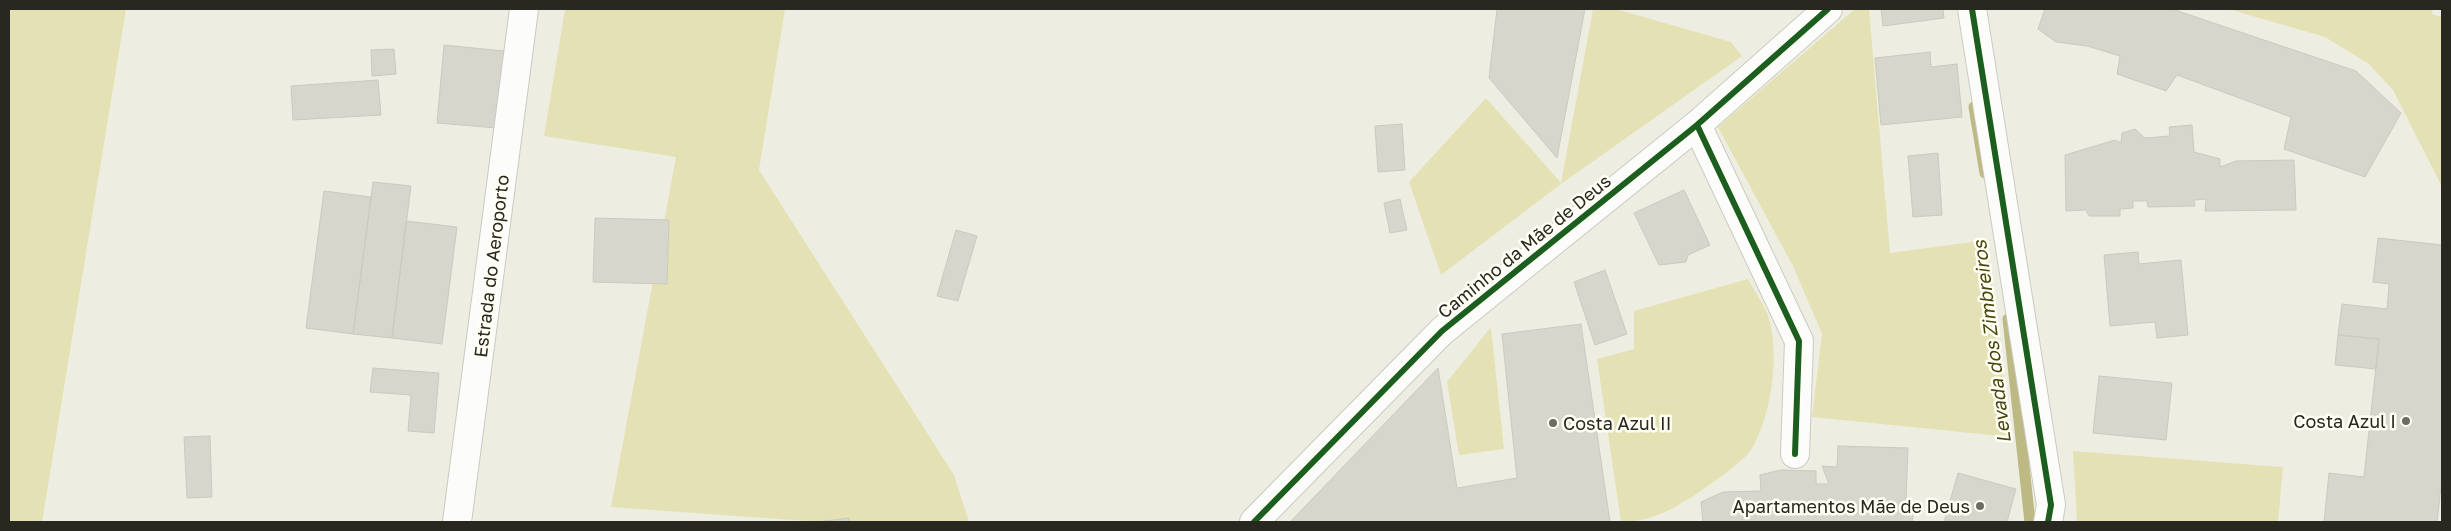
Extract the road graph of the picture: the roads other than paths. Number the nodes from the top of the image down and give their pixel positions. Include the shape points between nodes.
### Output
1 (524, 9) edge
2 (1828, 9) edge
3 (1972, 9) edge
4 (1697, 125) junction
5 (1795, 454) dead end
6 (457, 522) edge
7 (1254, 522) edge
8 (2048, 522) edge

1 - 6 street, Estrada do Aeroporto
2 - 4 street, Caminho da Mãe de Deus
3 - 8 street via 2051,505
4 - 5 street via 1799,341
4 - 7 street, Caminho da Mãe de Deus via 1442,331

